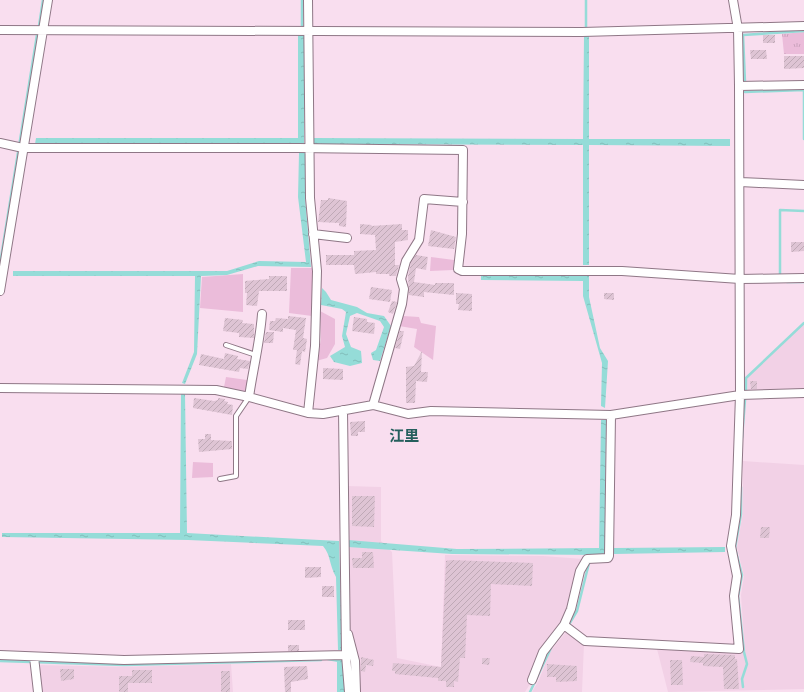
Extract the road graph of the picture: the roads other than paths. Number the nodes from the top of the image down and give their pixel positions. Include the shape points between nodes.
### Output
1 (48, 0) edge
2 (308, 0) edge
3 (733, 0) edge
4 (804, 26) edge
5 (738, 29) junction
6 (0, 30) edge
7 (42, 30) junction
8 (308, 30) junction
9 (739, 86) junction
10 (804, 86) edge
11 (0, 143) edge
12 (23, 148) junction
13 (304, 148) junction
14 (740, 182) junction
15 (804, 185) edge
16 (463, 202) junction
17 (313, 234) junction
18 (347, 238) dead end
19 (804, 278) edge
20 (740, 279) junction
21 (0, 290) edge
22 (262, 314) dead end
23 (226, 345) dead end
24 (256, 354) junction
25 (0, 388) edge
26 (804, 393) edge
27 (740, 395) junction
28 (249, 397) junction
29 (373, 405) junction
30 (343, 410) junction
31 (308, 413) junction
32 (605, 414) junction
33 (220, 478) dead end
34 (566, 627) junction
35 (346, 629) junction
36 (0, 655) edge
37 (346, 655) junction
38 (35, 661) junction
39 (532, 680) dead end
40 (38, 692) edge
41 (349, 692) edge
42 (356, 692) edge

1 - 7 street
2 - 8 street
3 - 5 street
4 - 5 street
5 - 8 street via 587,32
5 - 9 street
6 - 7 street
7 - 8 street
7 - 12 street
8 - 13 street
9 - 10 street
9 - 14 street
11 - 12 street
12 - 13 street
12 - 21 street
13 - 16 street via 463,150
13 - 17 street
14 - 15 street
14 - 20 street
16 - 20 street via 458,269 462,271 622,271
16 - 29 street via 424,199 419,240 402,273 402,304
17 - 18 street
17 - 31 street via 317,271 316,316
19 - 20 street
20 - 27 street
22 - 24 street via 260,343
23 - 24 lane
24 - 28 street
25 - 28 street via 216,390
26 - 27 street
27 - 32 street
27 - 34 street via 736,515 731,546 737,576 734,596 739,649 585,641
28 - 31 street
28 - 33 lane via 236,416 236,476
29 - 30 street
29 - 32 street via 408,414 431,411
30 - 31 street via 323,414
30 - 35 street
32 - 34 street via 609,556 590,559 580,571
34 - 39 street via 543,652
35 - 37 street
35 - 42 street via 353,646
36 - 38 street
37 - 38 street
37 - 41 street
38 - 40 street

